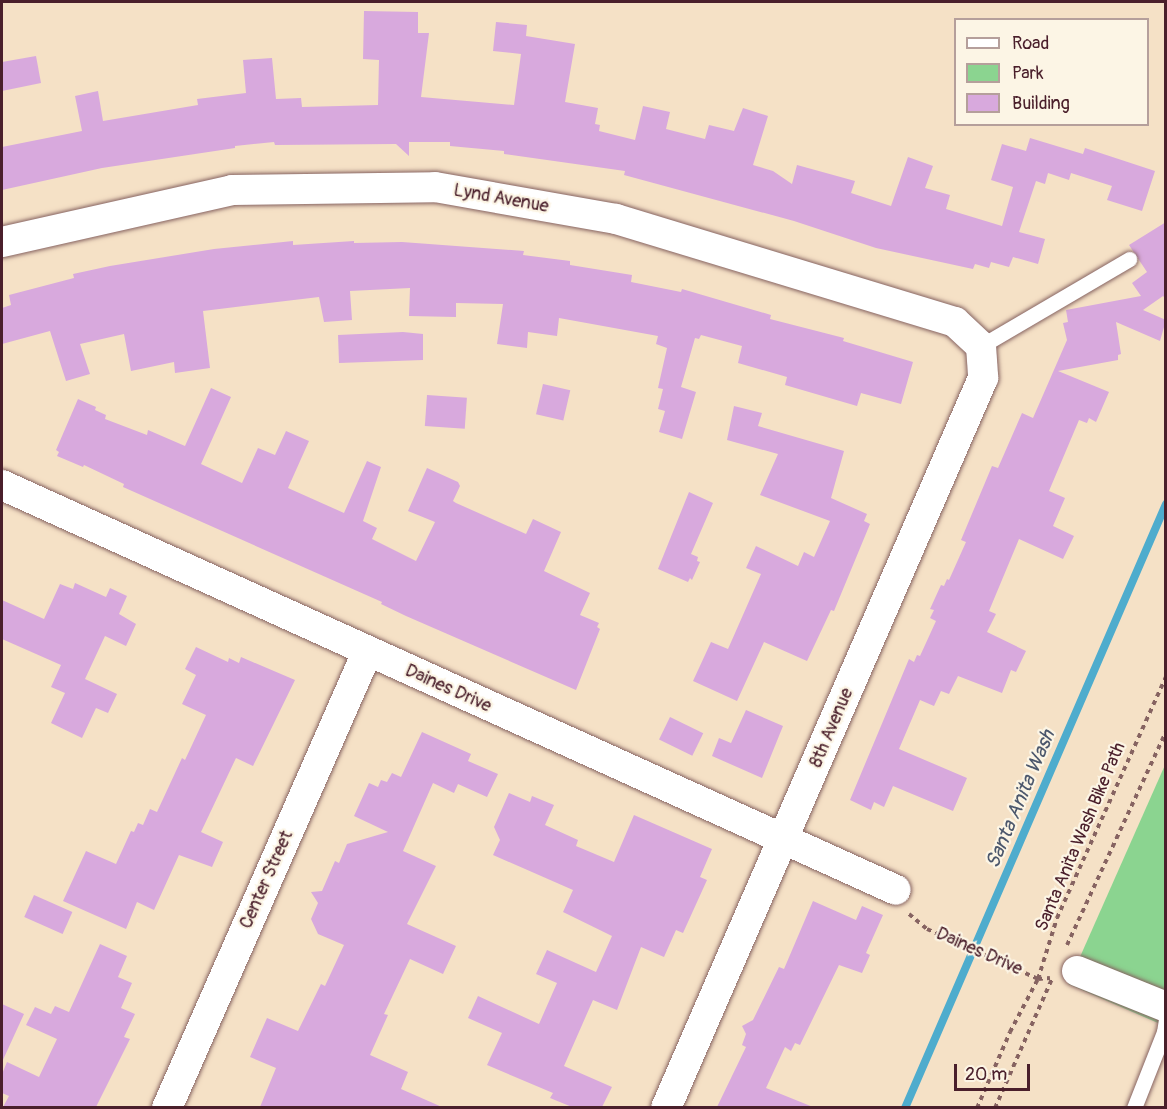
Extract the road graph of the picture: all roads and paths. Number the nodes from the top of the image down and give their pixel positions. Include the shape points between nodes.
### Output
1 (2, 242) edge
2 (1129, 259) dead end
3 (981, 346) junction
4 (2, 485) edge
5 (367, 653) junction
6 (1166, 676) edge
7 (1166, 732) edge
8 (783, 841) junction
9 (896, 890) dead end
10 (927, 929) dead end
11 (1064, 968) junction
12 (1031, 975) dead end
13 (1166, 1007) edge
14 (1166, 1018) edge
15 (167, 1107) edge
16 (666, 1107) edge
17 (977, 1107) edge
18 (995, 1107) edge
19 (1134, 1107) edge

1 - 3 street, Lynd Avenue via 232,190 435,187 616,219 955,322
2 - 3 lane
3 - 8 street, 8th Avenue via 983,378
4 - 5 street, Daines Drive
5 - 8 street, Daines Drive
5 - 15 street, Center Street
6 - 17 path, Santa Anita Wash Bike Path via 1057,918 1038,978
7 - 11 path
8 - 9 street, Daines Drive
8 - 16 street, 8th Avenue
10 - 12 path, Daines Drive
11 - 13 street
11 - 18 path
14 - 19 lane

